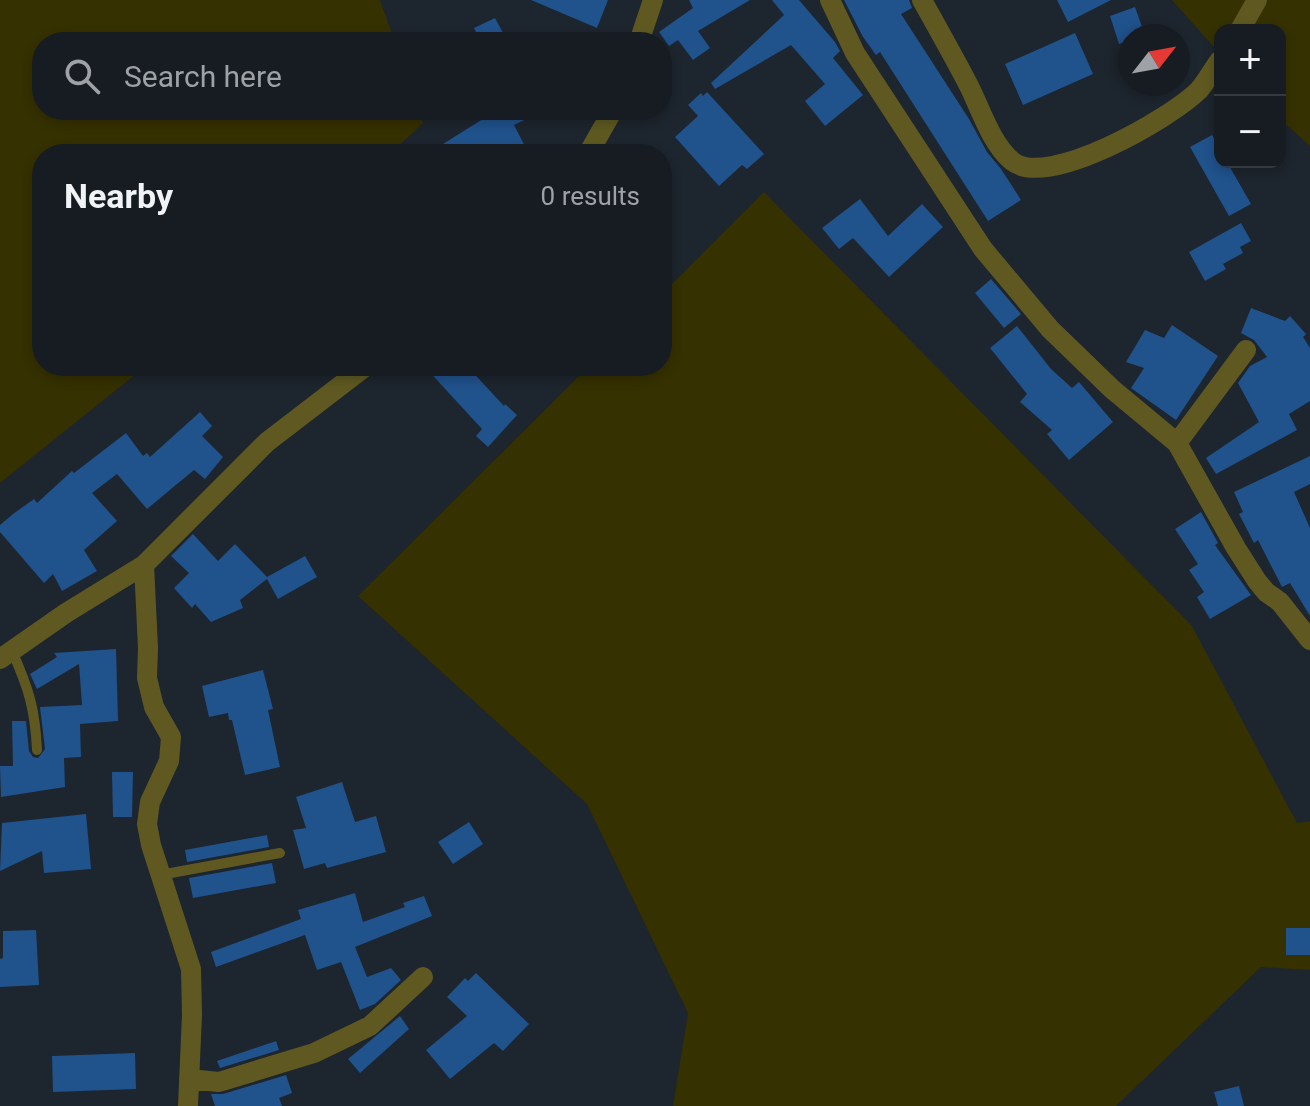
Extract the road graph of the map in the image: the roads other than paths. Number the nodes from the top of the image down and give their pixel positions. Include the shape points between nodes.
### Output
1 (653, 0) edge
2 (830, 0) edge
3 (922, 0) edge
4 (1257, 0) edge
5 (1243, 24) edge
6 (642, 32) edge
7 (1214, 68) edge
8 (607, 120) edge
9 (594, 144) edge
10 (1246, 350) dead end
11 (353, 376) edge
12 (1177, 443) junction
13 (144, 565) junction
14 (1310, 640) edge
15 (6, 655) edge
16 (37, 750) dead end
17 (280, 853) dead end
18 (160, 875) junction
19 (423, 977) dead end
20 (189, 1079) junction
21 (188, 1106) edge

1 - 6 street
2 - 12 street via 855,53 983,249 1050,329
3 - 7 street via 994,137 1012,161 1028,169 1109,148 1199,89
4 - 5 street
8 - 9 street
10 - 12 street
11 - 13 street via 267,442
12 - 14 street via 1257,581
13 - 15 street
13 - 18 street via 147,678 154,707 171,737 169,761 150,802 147,824
15 - 16 lane via 24,678 35,711
17 - 18 lane
18 - 20 street via 191,969
19 - 20 street via 370,1026 314,1053 219,1082
20 - 21 street

